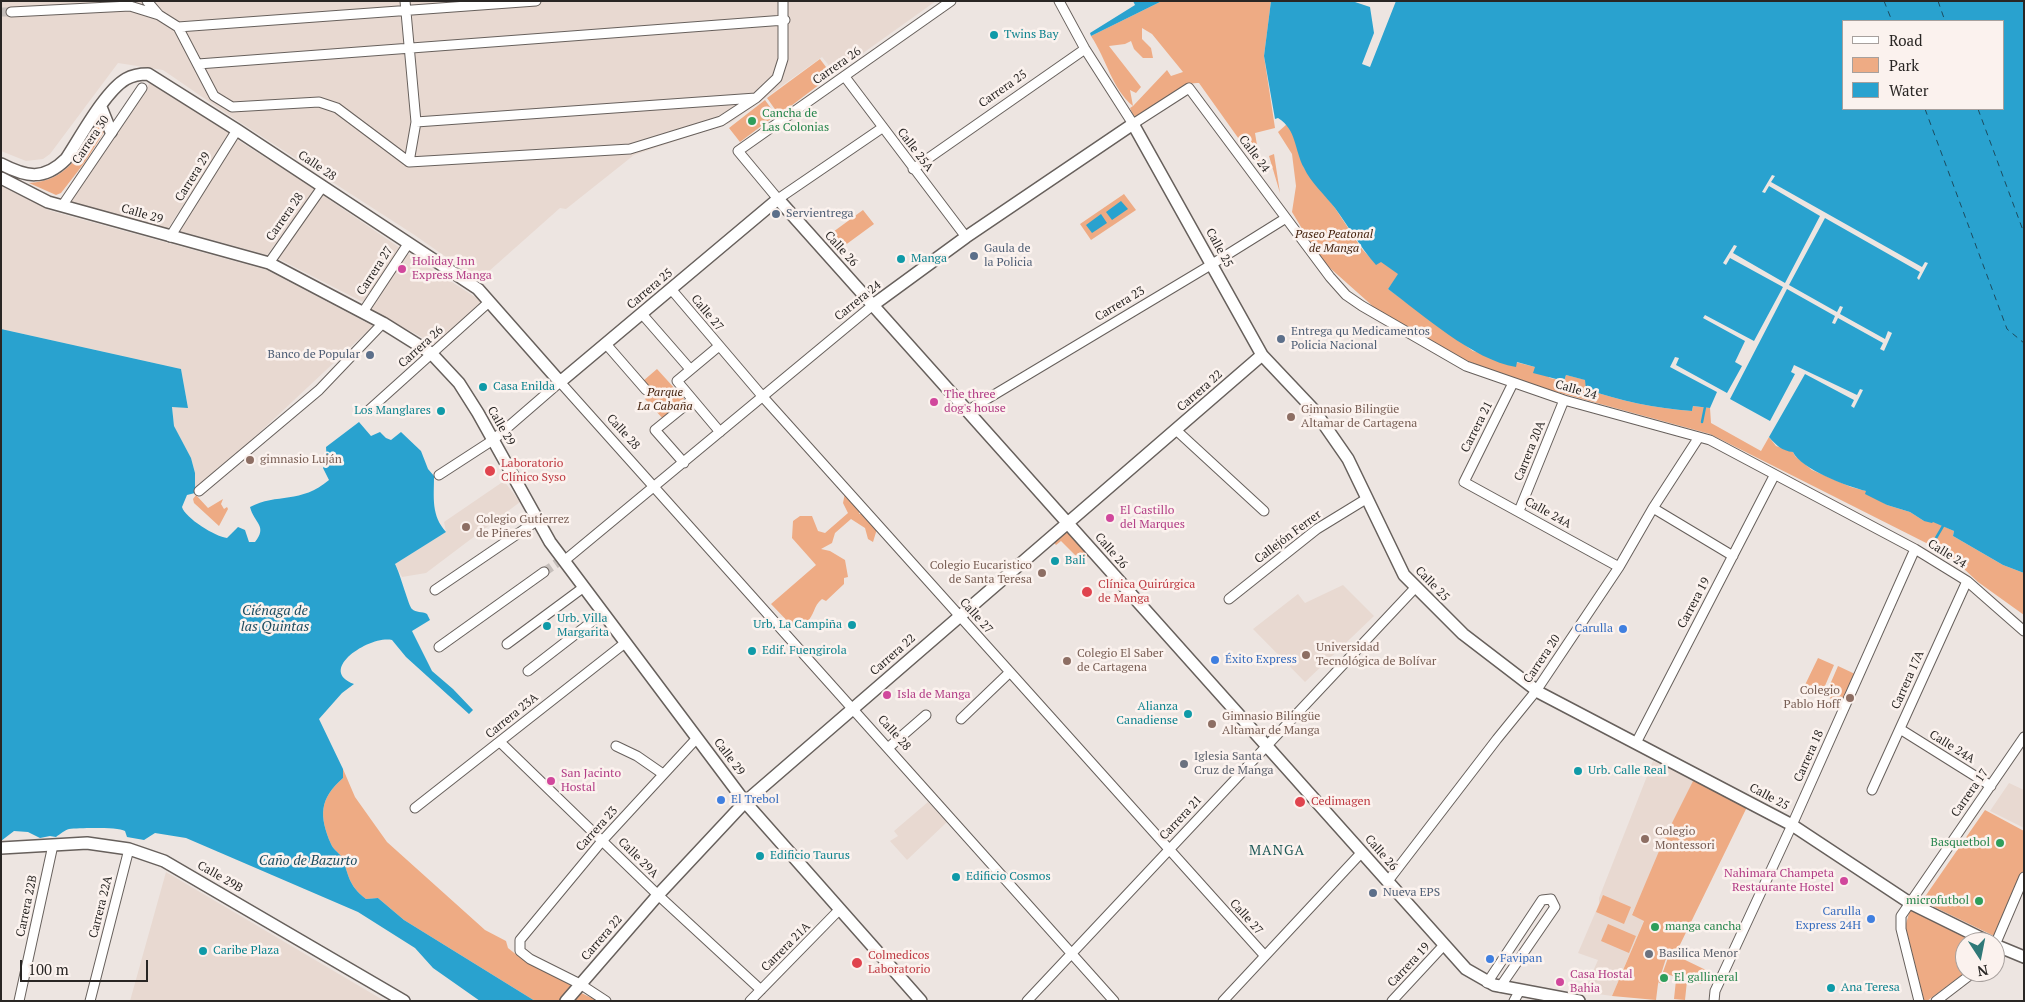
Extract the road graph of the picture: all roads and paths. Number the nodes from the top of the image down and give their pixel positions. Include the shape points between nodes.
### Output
1 (147, 1) edge
2 (536, 1) edge
3 (783, 1) edge
4 (951, 1) edge
5 (1059, 1) edge
6 (405, 6) edge
7 (11, 12) tunnel mouth
8 (159, 16) junction
9 (785, 20) junction
10 (178, 27) junction
11 (410, 47) junction
12 (1084, 49) junction
13 (198, 64) junction
14 (845, 77) junction
15 (142, 88) dead end
16 (1188, 88) joint
17 (756, 98) junction
18 (101, 107) junction
19 (416, 122) junction
20 (1133, 124) junction
21 (882, 128) junction
22 (237, 130) junction
23 (111, 132) junction
24 (738, 151) joint
25 (409, 162) junction
26 (1, 164) edge
27 (913, 168) junction
28 (1, 178) edge
29 (323, 186) junction
30 (778, 199) junction
31 (62, 206) junction
32 (1286, 218) junction
33 (170, 236) junction
34 (966, 237) junction
35 (408, 244) junction
36 (269, 263) junction
37 (1213, 264) junction
38 (671, 289) junction
39 (490, 302) junction
40 (873, 305) junction
41 (363, 312) junction
42 (642, 314) junction
43 (384, 323) junction
44 (606, 344) junction
45 (719, 346) junction
46 (431, 354) junction
47 (1262, 355) junction
48 (690, 369) junction
49 (560, 382) junction
50 (1513, 383) junction
51 (646, 390) dead end
52 (763, 397) junction
53 (692, 400) junction
54 (1564, 400) junction
55 (369, 410) dead end
56 (966, 411) junction
57 (1176, 430) junction
58 (720, 432) junction
59 (1699, 437) junction
60 (494, 440) junction
61 (684, 463) junction
62 (439, 474) dead end
63 (1774, 476) junction
64 (1464, 482) joint
65 (655, 488) junction
66 (199, 491) dead end
67 (1366, 499) junction
68 (1653, 508) junction
69 (1264, 511) dead end
70 (1519, 511) junction
71 (538, 520) junction
72 (1069, 522) junction
73 (1915, 549) junction
74 (1733, 556) junction
75 (561, 561) junction
76 (1619, 567) junction
77 (544, 572) tunnel mouth
78 (1967, 581) junction
79 (584, 587) junction
80 (1415, 588) junction
81 (435, 590) dead end
82 (1229, 599) dead end
83 (603, 613) junction
84 (959, 616) junction
85 (2024, 631) edge
86 (625, 643) junction
87 (507, 644) dead end
88 (439, 647) dead end
89 (528, 671) dead end
90 (1010, 672) junction
91 (1536, 691) junction
92 (853, 708) junction
93 (926, 715) dead end
94 (961, 718) dead end
95 (1900, 729) junction
96 (2024, 737) edge
97 (697, 738) junction
98 (500, 742) junction
99 (1636, 743) junction
100 (616, 746) dead end
101 (1266, 746) junction
102 (888, 748) junction
103 (663, 774) junction
104 (1991, 786) junction
105 (1872, 790) dead end
106 (745, 802) junction
107 (415, 808) dead end
108 (1792, 825) junction
109 (602, 841) junction
110 (53, 845) junction
111 (1, 848) edge
112 (129, 849) junction
113 (1169, 850) junction
114 (1362, 852) junction
115 (2024, 877) edge
116 (1388, 881) junction
117 (658, 895) junction
118 (1910, 902) junction
119 (839, 910) junction
120 (1968, 932) edge
121 (2003, 932) edge
122 (1444, 945) junction
123 (2005, 951) edge
124 (1072, 953) junction
125 (1265, 956) junction
126 (2024, 957) edge
127 (1961, 982) edge
128 (1487, 983) junction
129 (577, 987) junction
130 (1500, 987) junction
131 (761, 990) junction
132 (1520, 990) junction
133 (18, 1001) edge
134 (90, 1001) edge
135 (404, 1001) edge
136 (566, 1001) edge
137 (606, 1001) edge
138 (750, 1001) edge
139 (921, 1001) edge
140 (1027, 1001) edge
141 (1114, 1001) edge
142 (1223, 1001) edge
143 (1392, 1001) edge
144 (1514, 1001) edge
145 (1579, 1001) edge
146 (1714, 1001) edge
147 (1918, 1001) edge
148 (1936, 1001) edge

1 - 8 street
2 - 6 street
3 - 9 street
4 - 14 street, Carrera 26
5 - 12 street, Calle 25
6 - 10 street
6 - 11 street
7 - 8 street via 130,6
8 - 10 street
9 - 11 street
9 - 17 street via 783,59 777,78
10 - 13 street
11 - 13 street
11 - 19 street
12 - 20 street, Calle 25
12 - 27 street, Carrera 25
13 - 25 street via 214,96 232,107 319,102 337,108
14 - 21 street, Calle 25A
14 - 24 street, Carrera 26
15 - 23 street, Carrera 30
16 - 20 street, Carrera 24
16 - 32 street, Calle 24
17 - 19 street
17 - 25 street via 721,121 630,149
18 - 22 main road, Calle 28 via 126,79 148,74
18 - 23 main road
18 - 26 main road, Calle 28 via 66,160 57,168 41,175 16,171
19 - 25 street
20 - 34 main road, Carrera 24
20 - 37 main road, Calle 25
21 - 27 street, Calle 25A
21 - 30 street, Carrera 25
22 - 29 main road, Calle 28
22 - 33 street, Carrera 29
23 - 31 street, Carrera 30
24 - 30 street, Calle 26
27 - 34 street, Calle 25A
28 - 31 main road, Calle 29
29 - 35 main road, Calle 28
29 - 36 street, Carrera 28
30 - 38 main road, Carrera 25
30 - 40 main road, Calle 26
31 - 33 main road, Calle 29
32 - 37 street, Carrera 23
32 - 50 street, Calle 24 via 1346,295 1466,366
33 - 36 main road, Calle 29
34 - 40 main road, Carrera 24
35 - 39 main road, Calle 28 via 478,289
35 - 41 street, Carrera 27
36 - 41 main road, Calle 29
37 - 47 main road, Calle 25
37 - 56 street, Carrera 23
38 - 42 main road, Carrera 25
38 - 45 street, Calle 27
39 - 46 street, Carrera 26
39 - 49 main road, Calle 28
40 - 52 street, Carrera 24
40 - 56 main road, Calle 26
41 - 43 main road, Calle 29
42 - 44 main road, Carrera 25
42 - 48 street
43 - 46 main road, Calle 29
43 - 66 street via 318,390
44 - 49 main road, Carrera 25
44 - 51 street
45 - 48 street
45 - 52 street, Calle 27
46 - 55 street, Carrera 26
46 - 60 main road, Calle 29 via 458,383
47 - 57 main road, Carrera 22
47 - 67 main road, Calle 25 via 1314,410 1348,459
48 - 53 street via 677,381
49 - 60 street, Carrera 25
49 - 65 street, Calle 28
50 - 54 street, Calle 24
50 - 64 street, Carrera 21
52 - 58 street, Carrera 24
52 - 84 street, Calle 27
53 - 58 street
53 - 61 street via 655,430
54 - 59 street, Calle 24
54 - 70 street, Carrera 20A
56 - 72 main road, Calle 26
57 - 69 street
57 - 72 main road, Carrera 22
58 - 61 street, Carrera 24
59 - 63 street, Calle 24
59 - 68 street, Carrera 20
60 - 62 street, Carrera 25
60 - 71 main road, Calle 29
61 - 65 street, Carrera 24
63 - 73 street, Calle 24
63 - 74 street, Carrera 19
64 - 70 street, Calle 24A
65 - 75 street, Carrera 24
65 - 92 street, Calle 28
67 - 80 main road, Calle 25 via 1404,575
67 - 82 street, Callejón Ferrer via 1317,529
68 - 74 street
68 - 76 street, Carrera 20
70 - 76 street, Calle 24A
71 - 75 main road, Calle 29
71 - 81 street
72 - 84 main road, Carrera 22
72 - 101 main road, Calle 26
73 - 78 street, Calle 24
73 - 108 street, Carrera 18
74 - 99 street, Carrera 19
75 - 79 main road, Calle 29
76 - 91 street, Carrera 20
77 - 88 street
78 - 85 street, Calle 24
78 - 95 street, Carrera 17A
79 - 83 main road, Calle 29
79 - 87 street
80 - 91 main road, Calle 25 via 1463,634
80 - 101 street, Carrera 21
83 - 86 main road, Calle 29
83 - 89 street
84 - 90 street, Calle 27
84 - 92 main road, Carrera 22
86 - 97 main road, Calle 29
86 - 98 street, Carrera 23A
90 - 94 street
90 - 113 street, Calle 27
91 - 99 main road, Calle 25
91 - 116 street, Carrera 20
92 - 102 street, Calle 28
92 - 106 main road, Carrera 22
93 - 102 street
95 - 104 street, Calle 24A
95 - 105 street, Carrera 17A
96 - 104 street, Carrera 17
97 - 103 street, Carrera 23
97 - 106 main road, Calle 29
98 - 107 street, Carrera 23A
98 - 109 street, Calle 29A
99 - 108 main road, Calle 25
100 - 103 street via 638,756
101 - 113 street, Carrera 21
101 - 114 main road, Calle 26
102 - 124 street, Calle 28
103 - 109 street, Carrera 23
104 - 118 street, Carrera 17
106 - 117 main road, Carrera 22
106 - 119 main road, Calle 29
108 - 118 main road, Calle 25
108 - 146 street, Carrera 18 via 1715,991
109 - 117 street, Calle 29A
109 - 129 street, Carrera 23 via 520,940 520,951 530,960
110 - 111 main road, Calle 29B
110 - 112 main road, Calle 29B via 87,844
110 - 133 street, Carrera 22B
112 - 134 street, Carrera 22A
112 - 135 main road, Calle 29B via 164,861
113 - 124 street, Carrera 21
113 - 125 street, Calle 27
114 - 116 main road, Calle 26
114 - 125 street
115 - 121 street
116 - 122 main road, Calle 26
117 - 129 main road, Carrera 22
117 - 131 street, Calle 29A
118 - 120 main road, Calle 25
118 - 147 street, Carrera 17 via 1900,923
119 - 131 street, Carrera 21A
119 - 139 main road, Calle 29
122 - 128 main road, Calle 26 via 1466,969
122 - 143 street, Carrera 19
123 - 126 main road
124 - 140 street, Carrera 21
124 - 141 street, Calle 28
125 - 142 street
127 - 148 street
128 - 130 main road, Calle 26
128 - 130 street via 1542,900 1551,899 1555,907
129 - 136 main road, Carrera 22
129 - 137 street
130 - 132 main road, Calle 26
131 - 138 street, Carrera 21A
132 - 144 street
132 - 145 main road, Calle 26

